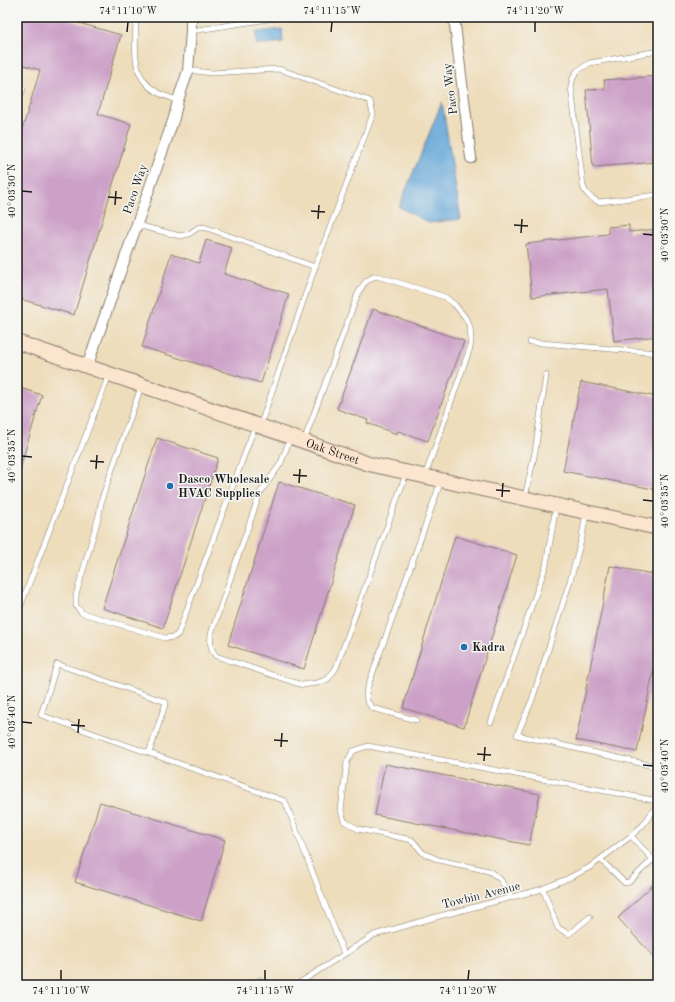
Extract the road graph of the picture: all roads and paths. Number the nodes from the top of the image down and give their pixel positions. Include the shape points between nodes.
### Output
1 (136, 17) edge
2 (191, 17) edge
3 (282, 17) edge
4 (454, 17) edge
5 (191, 31) junction
6 (658, 51) edge
7 (188, 70) junction
8 (17, 83) edge
9 (178, 100) junction
10 (17, 103) edge
11 (471, 158) dead end
12 (658, 195) edge
13 (137, 225) junction
14 (315, 267) junction
15 (17, 342) edge
16 (530, 342) dead end
17 (658, 353) edge
18 (87, 367) junction
19 (109, 374) junction
20 (546, 375) dead end
21 (142, 386) junction
22 (257, 426) junction
23 (290, 437) junction
24 (304, 442) junction
25 (406, 473) junction
26 (424, 476) junction
27 (442, 480) junction
28 (525, 498) junction
29 (556, 505) junction
30 (586, 512) junction
31 (658, 528) edge
32 (17, 615) edge
33 (416, 720) dead end
34 (491, 722) dead end
35 (149, 753) junction
36 (658, 767) edge
37 (658, 801) edge
38 (657, 808) edge
39 (630, 836) junction
40 (601, 860) junction
41 (652, 860) junction
42 (658, 865) edge
43 (543, 889) junction
44 (511, 897) junction
45 (590, 917) dead end
46 (344, 954) junction
47 (296, 985) edge

1 - 9 lane via 135,60 140,77 157,92
2 - 5 street, Paco Way
3 - 5 lane
4 - 11 street, Paco Way
5 - 7 street, Paco Way
6 - 12 lane via 590,62 577,71 572,78 571,86 583,186 591,199 599,202
7 - 9 street, Paco Way
7 - 14 lane via 211,72 279,69 370,101 373,114
8 - 10 lane via 23,89
9 - 13 street, Paco Way
13 - 14 lane via 180,236 189,234 199,227 207,228
13 - 18 street, Paco Way
14 - 22 lane
15 - 18 street, Oak Street
16 - 17 lane
18 - 19 street, Oak Street
19 - 21 street, Oak Street
19 - 32 lane
20 - 28 lane via 535,452
21 - 22 street, Oak Street
21 - 22 lane via 102,498 76,595 76,606 82,613 165,638 178,634
22 - 23 street, Oak Street
23 - 24 street, Oak Street
23 - 25 lane via 281,464 260,493 210,640 216,656 302,685 328,679 336,668
24 - 25 street, Oak Street via 369,464
24 - 26 lane via 357,296 370,277 377,276 445,297 465,317 470,327 470,348
25 - 26 street, Oak Street
26 - 27 street, Oak Street
27 - 28 street, Oak Street
27 - 33 lane via 366,692 367,701 372,708
28 - 29 street, Oak Street
29 - 30 street, Oak Street
29 - 34 lane via 546,566
30 - 31 street, Oak Street
30 - 36 lane via 570,581 518,736
35 - 35 lane via 40,715 57,664 166,702
35 - 46 lane via 285,801
37 - 44 lane via 368,746 353,750 348,762 341,810 344,821 358,829 412,840 423,853 439,860 489,871 500,879
38 - 39 lane, Towbin Avenue via 643,826
39 - 40 lane, Towbin Avenue
39 - 41 lane
40 - 41 lane via 625,883
40 - 43 lane, Towbin Avenue
41 - 42 lane
43 - 44 lane, Towbin Avenue
43 - 45 lane via 558,928 569,934
44 - 46 lane, Towbin Avenue via 374,935
46 - 47 lane, Towbin Avenue

